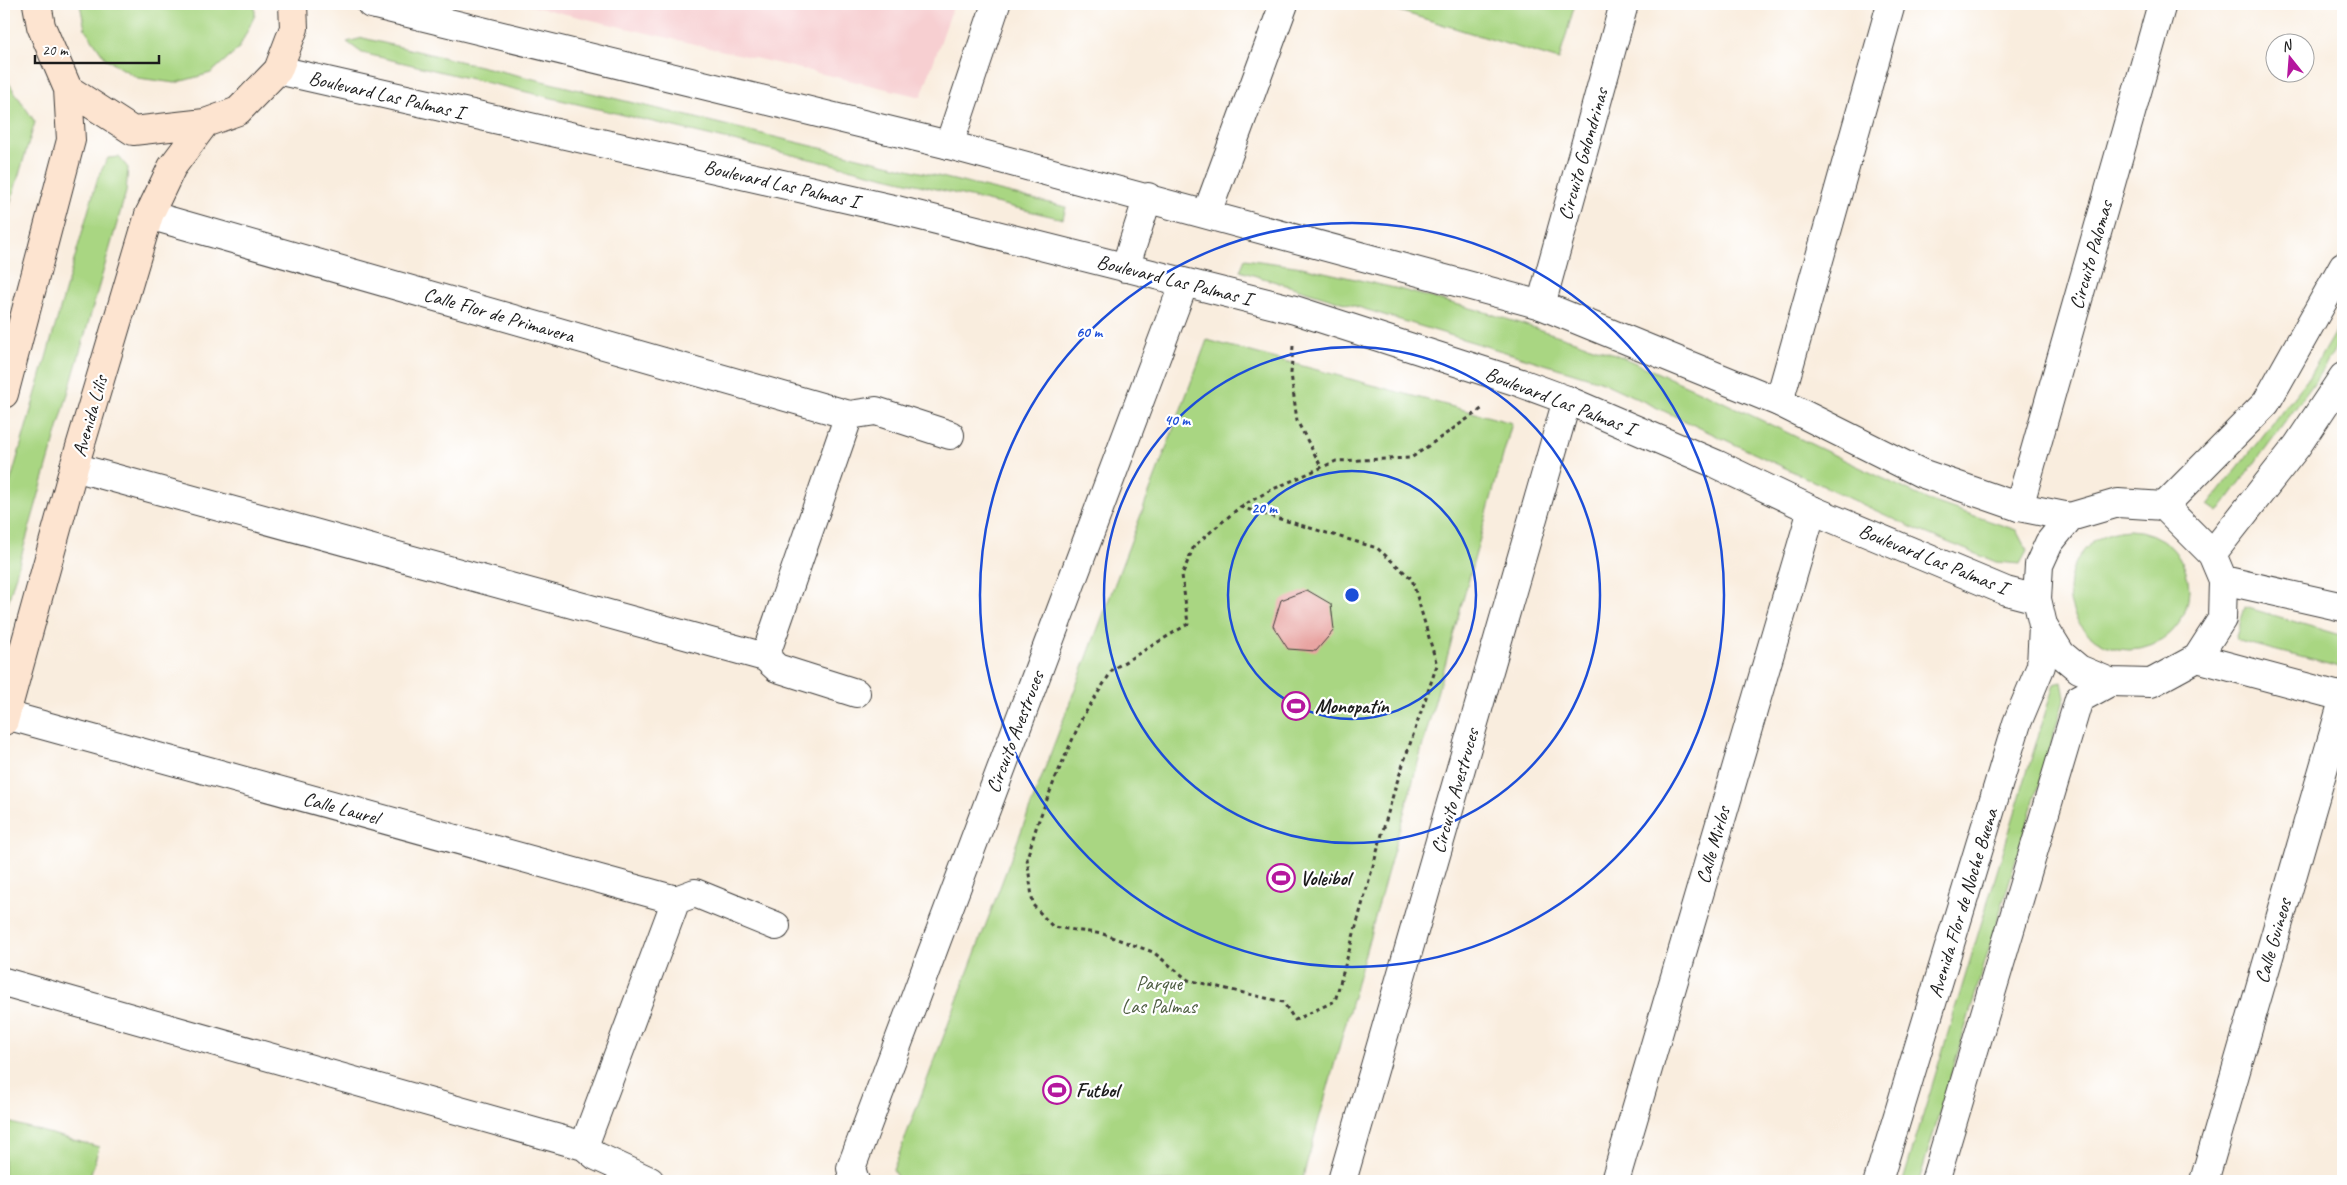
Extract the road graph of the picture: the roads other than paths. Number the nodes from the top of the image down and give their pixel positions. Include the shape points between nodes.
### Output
1 (24, 4) edge
2 (293, 4) edge
3 (372, 4) edge
4 (996, 4) edge
5 (1284, 4) edge
6 (1624, 4) edge
7 (1891, 4) edge
8 (2162, 4) edge
9 (39, 15) edge
10 (278, 70) junction
11 (68, 89) junction
12 (205, 123) junction
13 (949, 144) junction
14 (1148, 197) junction
15 (1207, 213) junction
16 (149, 215) junction
17 (2343, 266) edge
18 (1125, 268) junction
19 (1184, 283) junction
20 (1541, 305) junction
21 (2343, 378) edge
22 (4, 394) edge
23 (1567, 400) junction
24 (1779, 402) junction
25 (849, 415) junction
26 (950, 435) dead end
27 (74, 467) junction
28 (2164, 506) junction
29 (2020, 507) junction
30 (1812, 510) junction
31 (2070, 517) junction
32 (2212, 554) junction
33 (2223, 580) junction
34 (2037, 599) junction
35 (2343, 607) edge
36 (2044, 625) junction
37 (765, 657) junction
38 (2196, 658) junction
39 (2110, 682) junction
40 (856, 693) dead end
41 (2343, 699) edge
42 (5, 718) edge
43 (676, 900) junction
44 (776, 926) dead end
45 (4, 982) edge
46 (584, 1146) junction
47 (650, 1181) edge
48 (856, 1181) edge
49 (1342, 1181) edge
50 (1615, 1181) edge
51 (1878, 1181) edge
52 (1935, 1181) edge
53 (2204, 1181) edge

1 - 9 street
2 - 10 main road via 294,28
3 - 13 street
4 - 13 street
5 - 15 street
6 - 20 street, Circuito Golondrinas
7 - 24 street
8 - 29 street, Circuito Palomas
9 - 11 main road
10 - 12 main road via 238,111
10 - 18 street, Boulevard Las Palmas I via 897,210
11 - 12 main road via 133,131
11 - 22 main road via 71,140
12 - 16 main road, Avenida Lilis via 172,167
13 - 14 street
14 - 15 street
14 - 18 street
15 - 20 street
16 - 25 street, Calle Flor de Primavera
16 - 27 main road, Avenida Lilis
17 - 28 street via 2266,403
18 - 19 street, Boulevard Las Palmas I
19 - 23 street, Boulevard Las Palmas I via 1295,310
19 - 48 street, Circuito Avestruces via 852,1168
20 - 24 street
21 - 32 street via 2297,446
23 - 30 street, Boulevard Las Palmas I via 1716,464
23 - 49 street, Circuito Avestruces
24 - 29 street via 1921,472
25 - 26 street, Calle Flor de Primavera via 876,411
25 - 37 street
27 - 37 street
27 - 42 main road, Avenida Lilis
28 - 31 street via 2118,503
28 - 32 street
29 - 31 street
30 - 34 street, Boulevard Las Palmas I via 2006,591
30 - 50 street, Calle Mirlos
31 - 34 street via 2048,543 2039,566
32 - 33 street
33 - 35 street
33 - 38 street via 2222,619
34 - 36 street
36 - 39 street via 2061,654 2079,670
36 - 51 street, Avenida Flor de Noche Buena via 2041,666 2018,724
37 - 40 street via 777,668
38 - 39 street via 2151,683
38 - 41 street
39 - 52 street via 2080,699
41 - 53 street, Calle Guineos
42 - 43 street, Calle Laurel
43 - 44 street, Calle Laurel via 695,893
43 - 46 street
45 - 46 street
46 - 47 street via 596,1156

